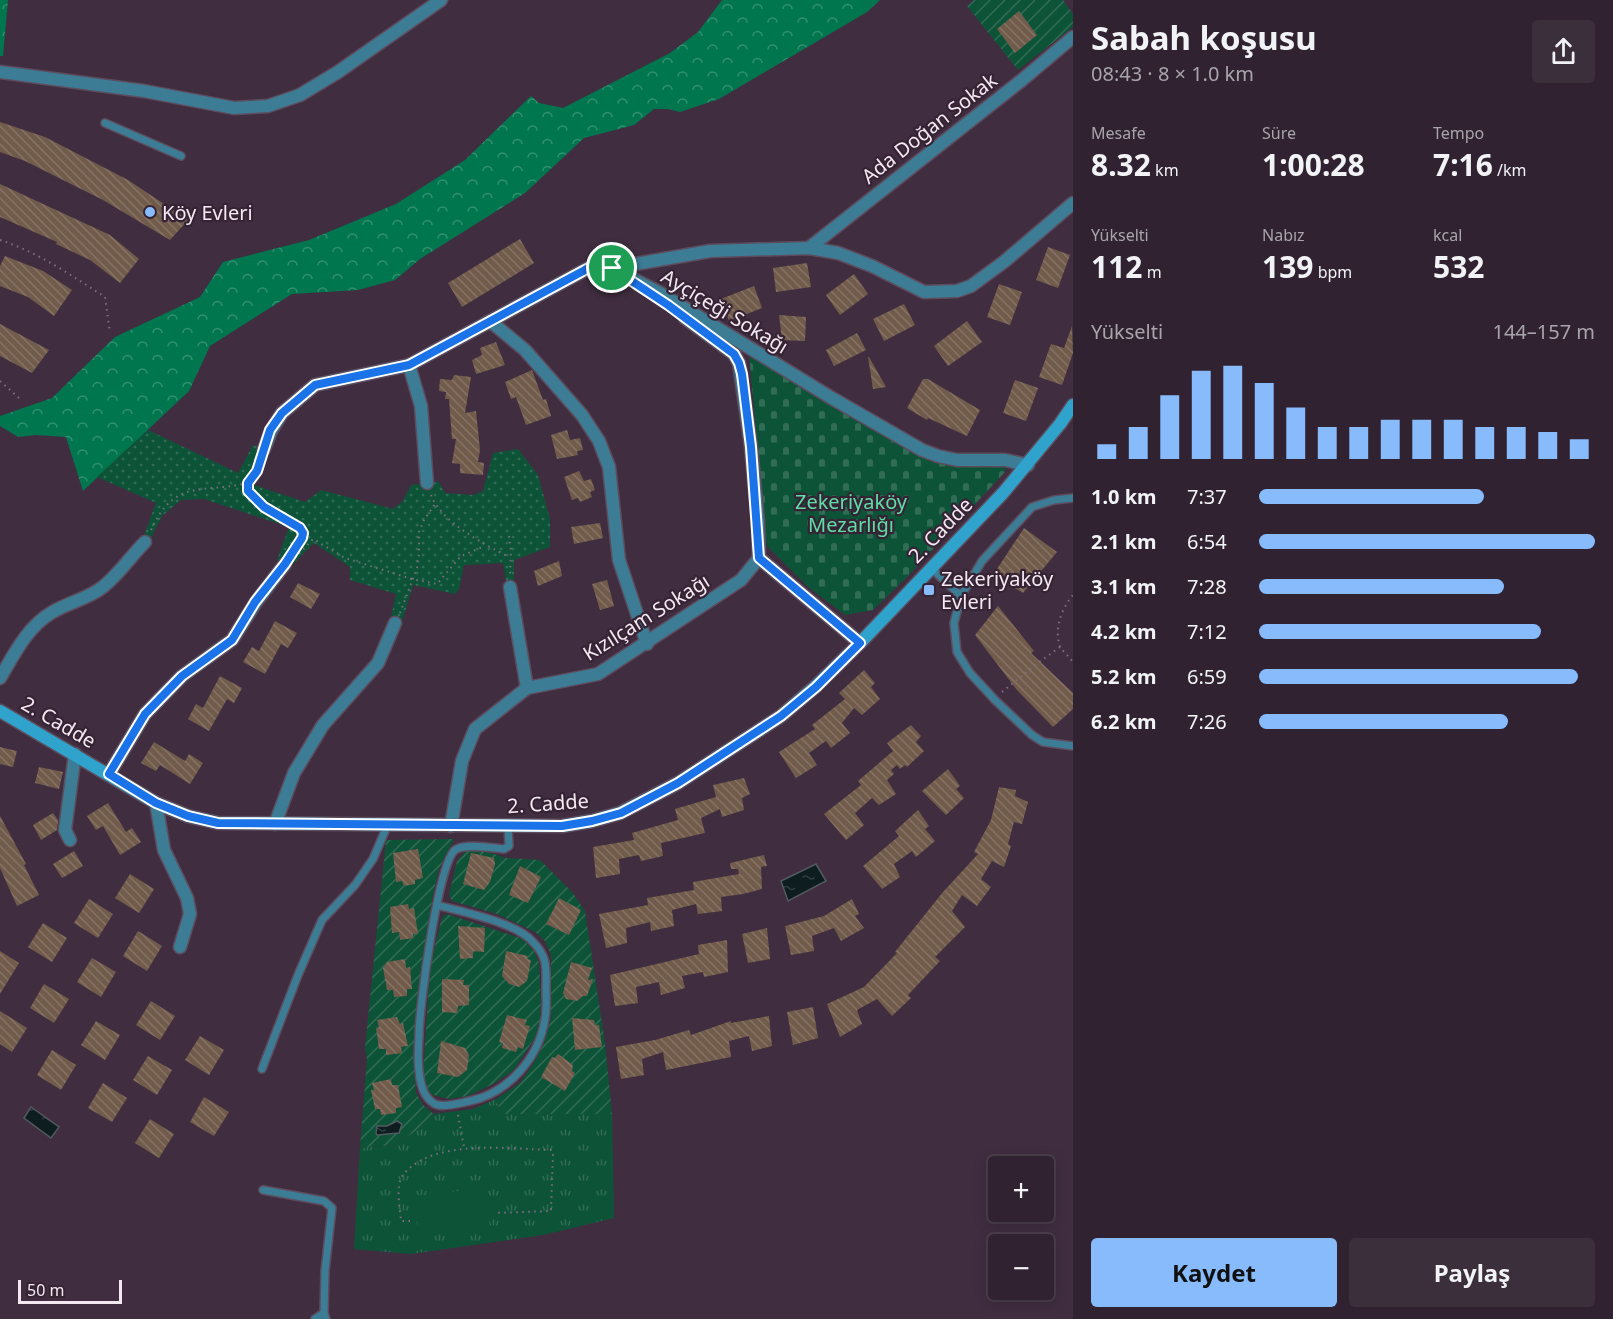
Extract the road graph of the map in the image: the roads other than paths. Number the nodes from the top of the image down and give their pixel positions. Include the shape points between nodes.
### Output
1 (441, 0) edge
2 (1073, 37) edge
3 (0, 72) edge
4 (105, 123) dead end
5 (181, 156) dead end
6 (1073, 203) edge
7 (808, 248) junction
8 (612, 268) junction
9 (490, 321) junction
10 (409, 365) junction
11 (1073, 405) edge
12 (264, 449) road end
13 (1028, 465) junction
14 (427, 483) road end
15 (1073, 498) edge
16 (145, 543) road end
17 (759, 558) junction
18 (285, 564) road end
19 (930, 567) junction
20 (510, 587) road end
21 (961, 596) junction
22 (396, 623) road end
23 (860, 643) junction
24 (647, 644) junction
25 (0, 678) edge
26 (527, 688) junction
27 (0, 711) edge
28 (1073, 746) edge
29 (75, 754) junction
30 (109, 774) junction
31 (156, 803) junction
32 (275, 824) junction
33 (388, 824) junction
34 (452, 826) junction
35 (508, 826) junction
36 (70, 840) dead end
37 (437, 905) junction
38 (180, 947) dead end
39 (262, 1069) dead end
40 (263, 1190) dead end
41 (325, 1316) edge
42 (315, 1319) edge

1 - 3 street via 300,95 268,106 234,108 144,91
2 - 7 street, Ada Doğan Sokak
4 - 5 lane
6 - 7 street via 1005,261 971,286 957,291 924,292 846,256
7 - 8 street via 710,250
8 - 9 street via 596,264
8 - 13 street, Ayçiçeği Sokağı via 922,450 957,460 1005,460
8 - 17 street via 734,354 739,363 751,447
9 - 10 street
9 - 24 street via 525,350 582,415 599,441 609,466 619,560
10 - 12 street via 315,385 282,413 270,430
10 - 14 street via 421,406
11 - 13 street, 2. Cadde
13 - 19 street, 2. Cadde
15 - 21 lane via 1032,507 982,561
16 - 25 street via 103,588 48,614
17 - 23 street
17 - 24 street, Kızılçam Sokağı via 741,580
18 - 30 street via 232,640 182,676 145,714
19 - 21 lane
19 - 23 street, 2. Cadde
20 - 26 street
21 - 28 lane via 954,623 957,652 970,673 1032,735 1043,742
22 - 32 street via 378,663 311,744 294,773
23 - 35 street, 2. Cadde via 781,716 678,783 621,813 562,826
24 - 26 street, Kızılçam Sokağı via 598,674
26 - 34 street, Kızılçam Sokağı via 475,729 462,761
27 - 29 street, 2. Cadde
29 - 30 street, 2. Cadde
29 - 36 street via 65,830
30 - 31 street, 2. Cadde
31 - 32 street, 2. Cadde via 218,823
31 - 38 street via 164,850 187,898 190,914
32 - 33 street, 2. Cadde
33 - 34 street, 2. Cadde
33 - 39 lane via 373,859 322,920
34 - 35 street, 2. Cadde
35 - 37 lane via 509,846 504,849 456,849 450,856
37 - 37 lane via 419,1034 424,1092 432,1103 440,1106 482,1098 519,1074 530,1059 546,1019 546,958 517,929
40 - 41 lane via 324,1201 332,1208
41 - 42 lane

